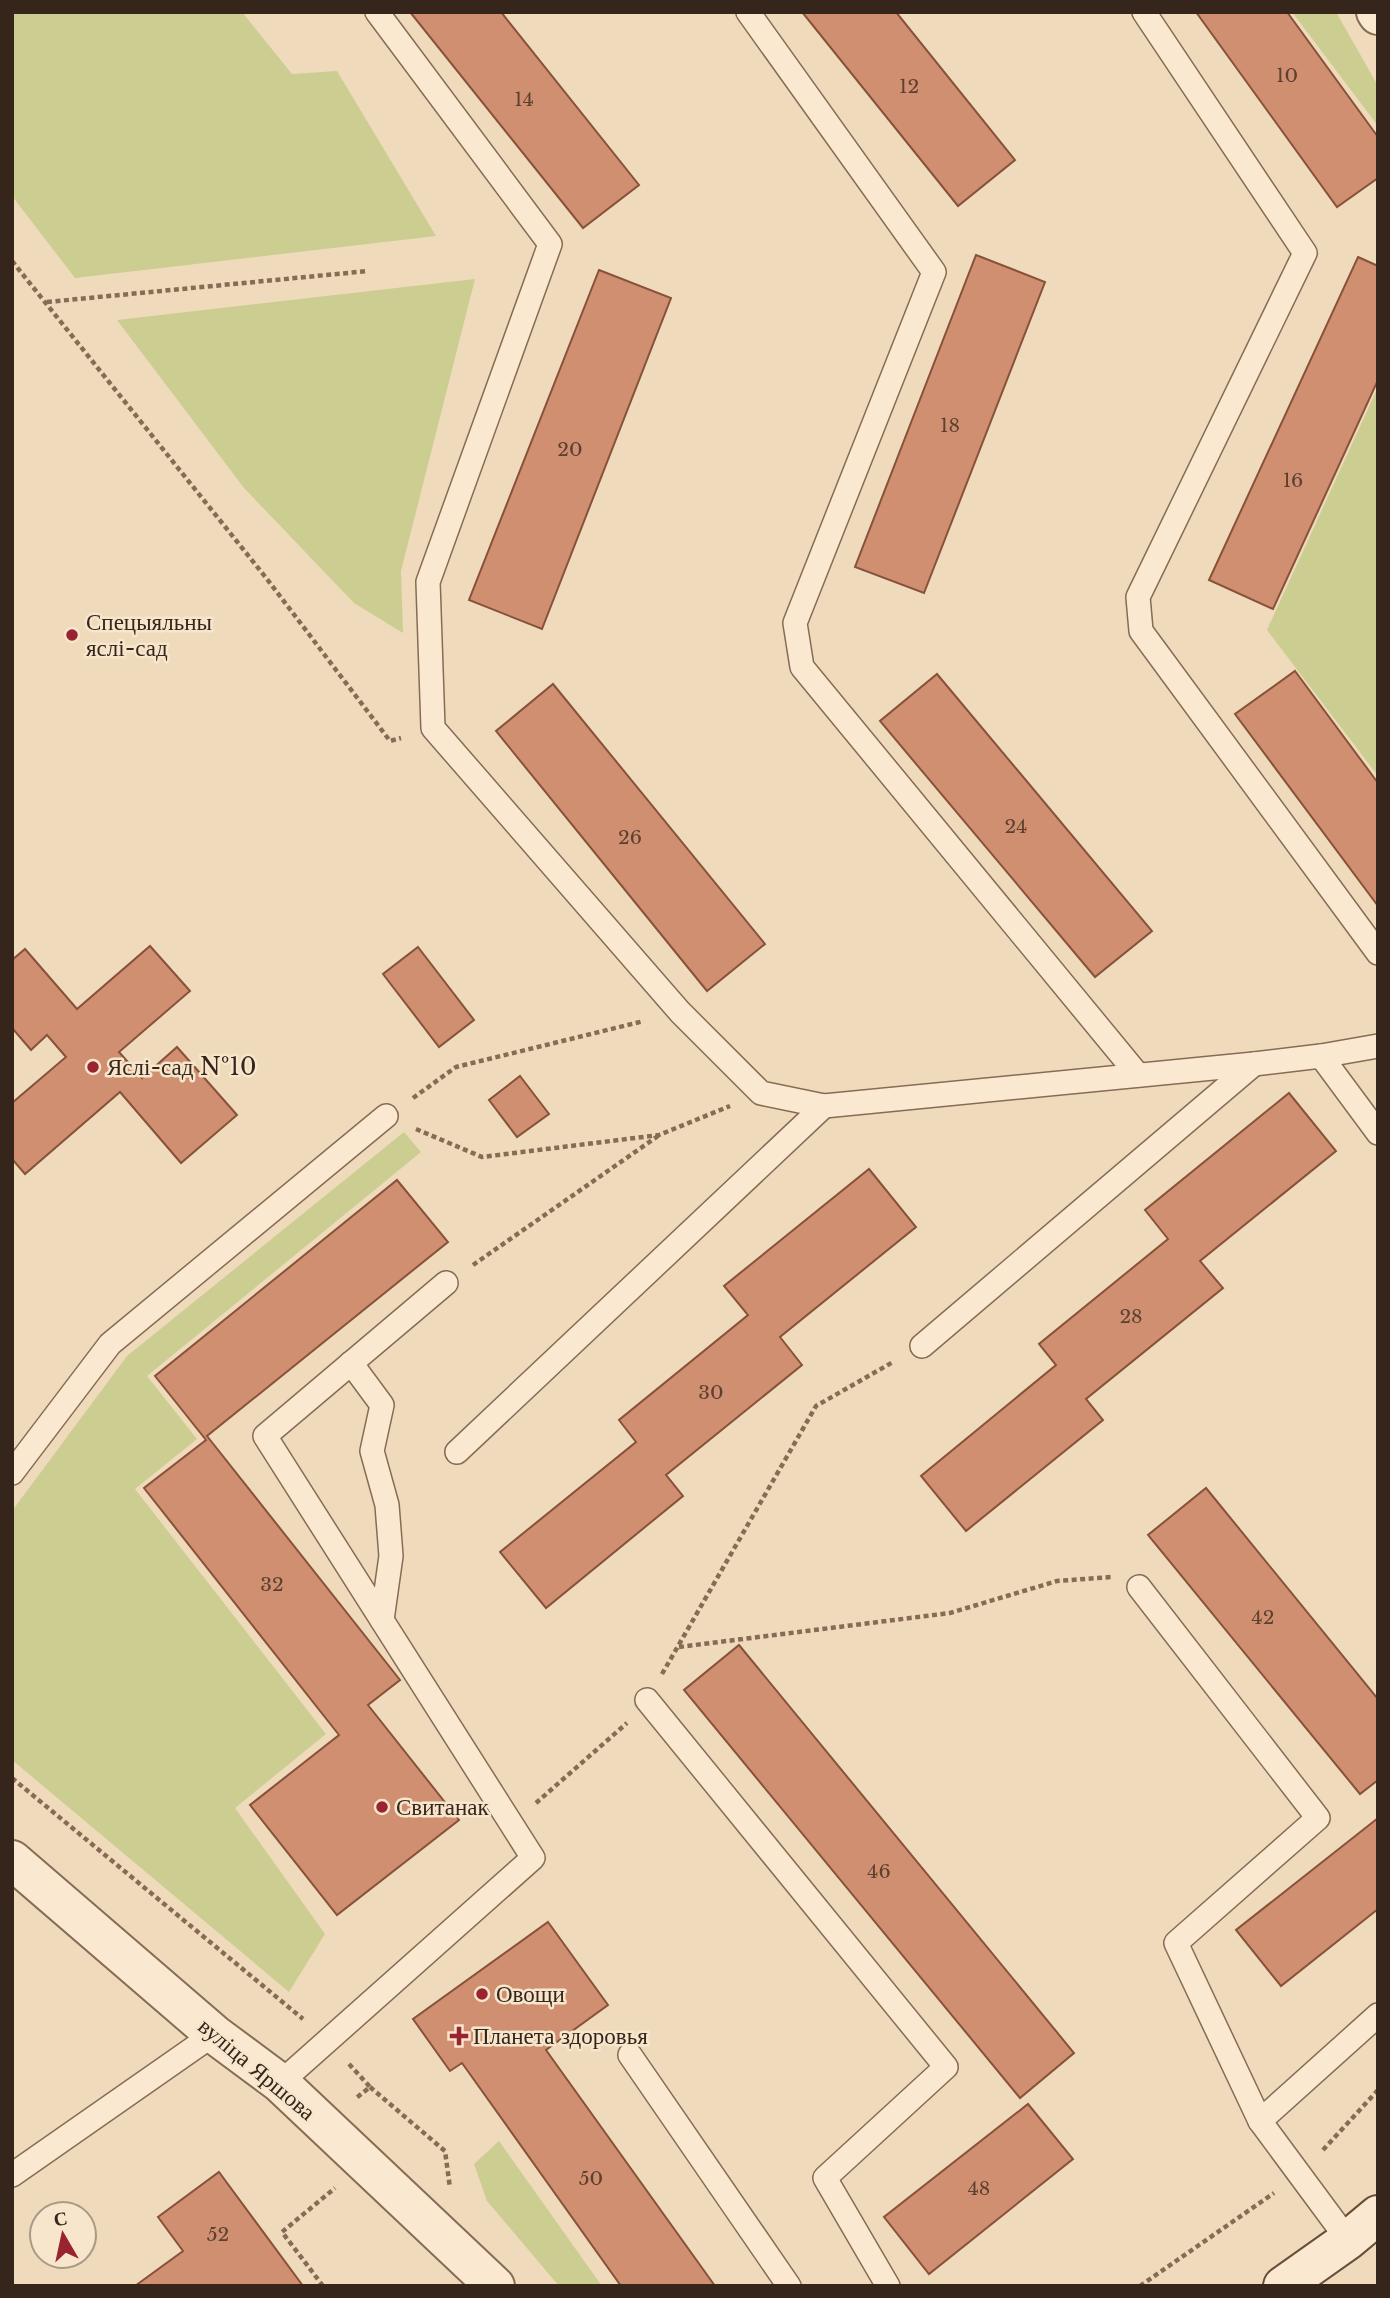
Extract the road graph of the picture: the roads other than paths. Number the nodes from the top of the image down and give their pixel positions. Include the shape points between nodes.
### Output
1 (377, 12) edge
2 (748, 12) edge
3 (1144, 12) edge
4 (1378, 953) edge
5 (1378, 1046) edge
6 (1321, 1056) junction
7 (1254, 1064) junction
8 (1138, 1075) junction
9 (824, 1106) junction
10 (386, 1116) road end
11 (1378, 1133) edge
12 (446, 1283) road end
13 (922, 1346) road end
14 (351, 1363) junction
15 (457, 1452) dead end
16 (12, 1473) edge
17 (1139, 1587) road end
18 (382, 1620) junction
19 (647, 1700) road end
20 (12, 1860) edge
21 (1378, 2015) edge
22 (214, 2034) junction
23 (631, 2055) dead end
24 (280, 2082) junction
25 (1261, 2121) junction
26 (12, 2175) edge
27 (1378, 2215) edge
28 (1348, 2240) junction
29 (495, 2286) edge
30 (789, 2286) edge
31 (888, 2286) edge
32 (1283, 2286) edge

1 - 9 lane via 551,244 428,582 433,728 680,1012 761,1093
2 - 8 lane via 934,272 795,623 802,667
3 - 4 lane via 1305,253 1138,597 1141,631
5 - 6 lane
6 - 7 lane
6 - 11 lane
7 - 8 lane
7 - 13 lane
8 - 9 lane
9 - 15 lane
10 - 16 lane via 110,1344
12 - 14 lane
14 - 18 lane via 382,1405 372,1451 387,1505 391,1556
14 - 18 lane via 265,1436
17 - 25 lane via 1318,1818 1176,1944
18 - 24 lane via 533,1858
19 - 31 lane via 946,2067 825,2178
20 - 22 street, вуліца Яршова
21 - 25 lane
22 - 24 street, вуліца Яршова
22 - 26 lane
23 - 30 lane
24 - 29 street, вуліца Яршова
25 - 28 lane
27 - 28 street
28 - 32 street

